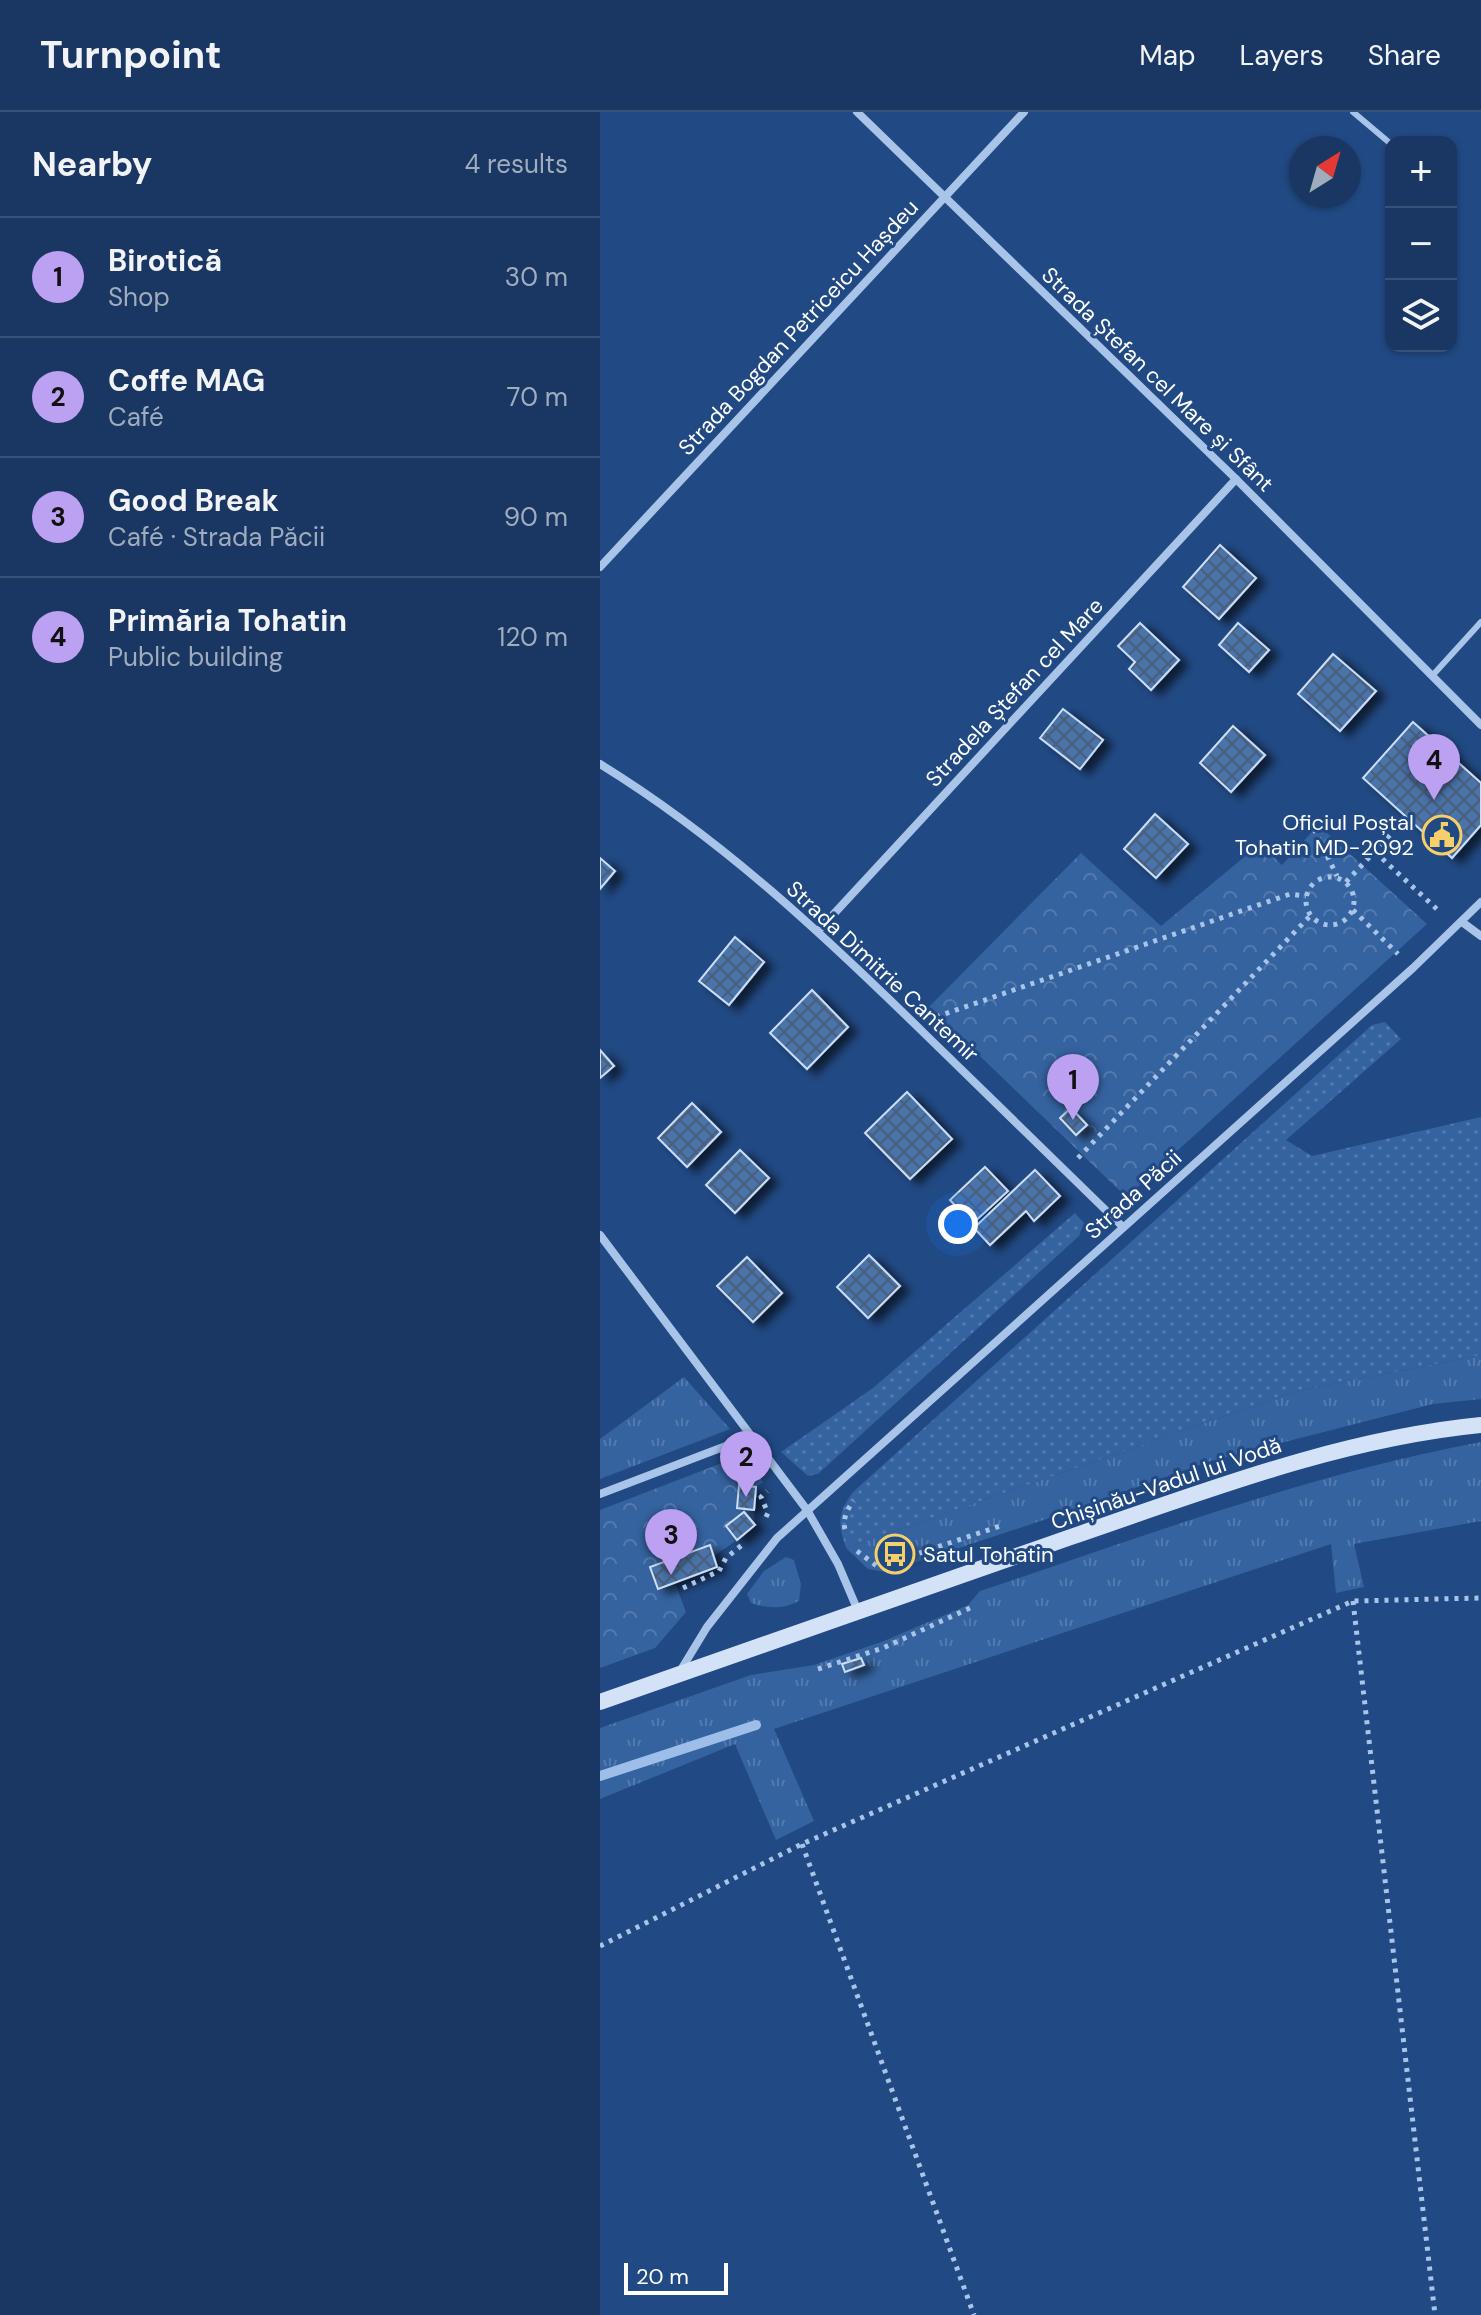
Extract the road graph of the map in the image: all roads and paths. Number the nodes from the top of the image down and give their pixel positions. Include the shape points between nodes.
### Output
1 (857, 112) edge
2 (1024, 112) edge
3 (1353, 112) edge
4 (1385, 139) edge
5 (944, 197) junction
6 (1236, 479) junction
7 (600, 567) edge
8 (1481, 622) edge
9 (1432, 676) junction
10 (1481, 725) edge
11 (600, 764) edge
12 (1407, 817) dead end
13 (1314, 829) dead end
14 (1375, 852) junction
15 (1337, 877) junction
16 (1346, 882) junction
17 (1306, 896) junction
18 (1481, 902) edge
19 (1353, 910) junction
20 (1310, 916) junction
21 (1444, 916) dead end
22 (1462, 922) junction
23 (818, 931) junction
24 (1481, 936) edge
25 (1413, 968) junction
26 (927, 1020) dead end
27 (1065, 1171) junction
28 (1123, 1227) junction
29 (600, 1235) edge
30 (1481, 1425) edge
31 (752, 1436) junction
32 (600, 1494) edge
33 (861, 1495) dead end
34 (807, 1510) junction
35 (1000, 1526) dead end
36 (848, 1537) dead end
37 (854, 1546) dead end
38 (1481, 1598) edge
39 (1353, 1601) junction
40 (970, 1608) dead end
41 (858, 1611) junction
42 (818, 1669) dead end
43 (678, 1674) junction
44 (600, 1702) edge
45 (802, 1844) junction
46 (600, 1946) edge
47 (974, 2315) edge
48 (1435, 2315) edge

1 - 5 street, Strada Ștefan cel Mare și Sfânt
2 - 5 street, Strada Bogdan Petriceicu Hașdeu
3 - 4 lane
5 - 6 street, Strada Ștefan cel Mare și Sfânt
5 - 7 street, Strada Bogdan Petriceicu Hașdeu
6 - 9 street, Strada Ștefan cel Mare și Sfânt
6 - 23 street, Stradela Ștefan cel Mare
8 - 9 lane
9 - 10 street, Strada Ștefan cel Mare și Sfânt
11 - 23 street, Strada Dimitrie Cantemir via 676,815
12 - 14 path
13 - 15 path
14 - 16 path
14 - 21 path
15 - 16 path
15 - 17 path via 1317,880
16 - 19 path
17 - 20 path
17 - 26 path via 1290,894
18 - 22 street, Strada Păcii
19 - 20 path via 1347,919 1328,925
19 - 25 path
20 - 27 path
22 - 24 street
22 - 25 street, Strada Păcii
23 - 27 street, Strada Dimitrie Cantemir
25 - 28 street, Strada Păcii
27 - 28 street, Strada Dimitrie Cantemir
28 - 34 street, Strada Păcii
29 - 31 street
30 - 41 main road, Chișinău-Vadul lui Vodă via 1320,1455
31 - 32 street
31 - 34 street
33 - 36 path via 850,1505 844,1524
34 - 41 street
34 - 43 street, Strada Păcii via 744,1578
35 - 37 path via 878,1567
38 - 39 path
39 - 45 path
39 - 48 path
40 - 42 path via 883,1648
41 - 43 main road, Chișinău-Vadul lui Vodă
43 - 44 main road, Chișinău-Vadul lui Vodă
45 - 46 path
45 - 47 path

